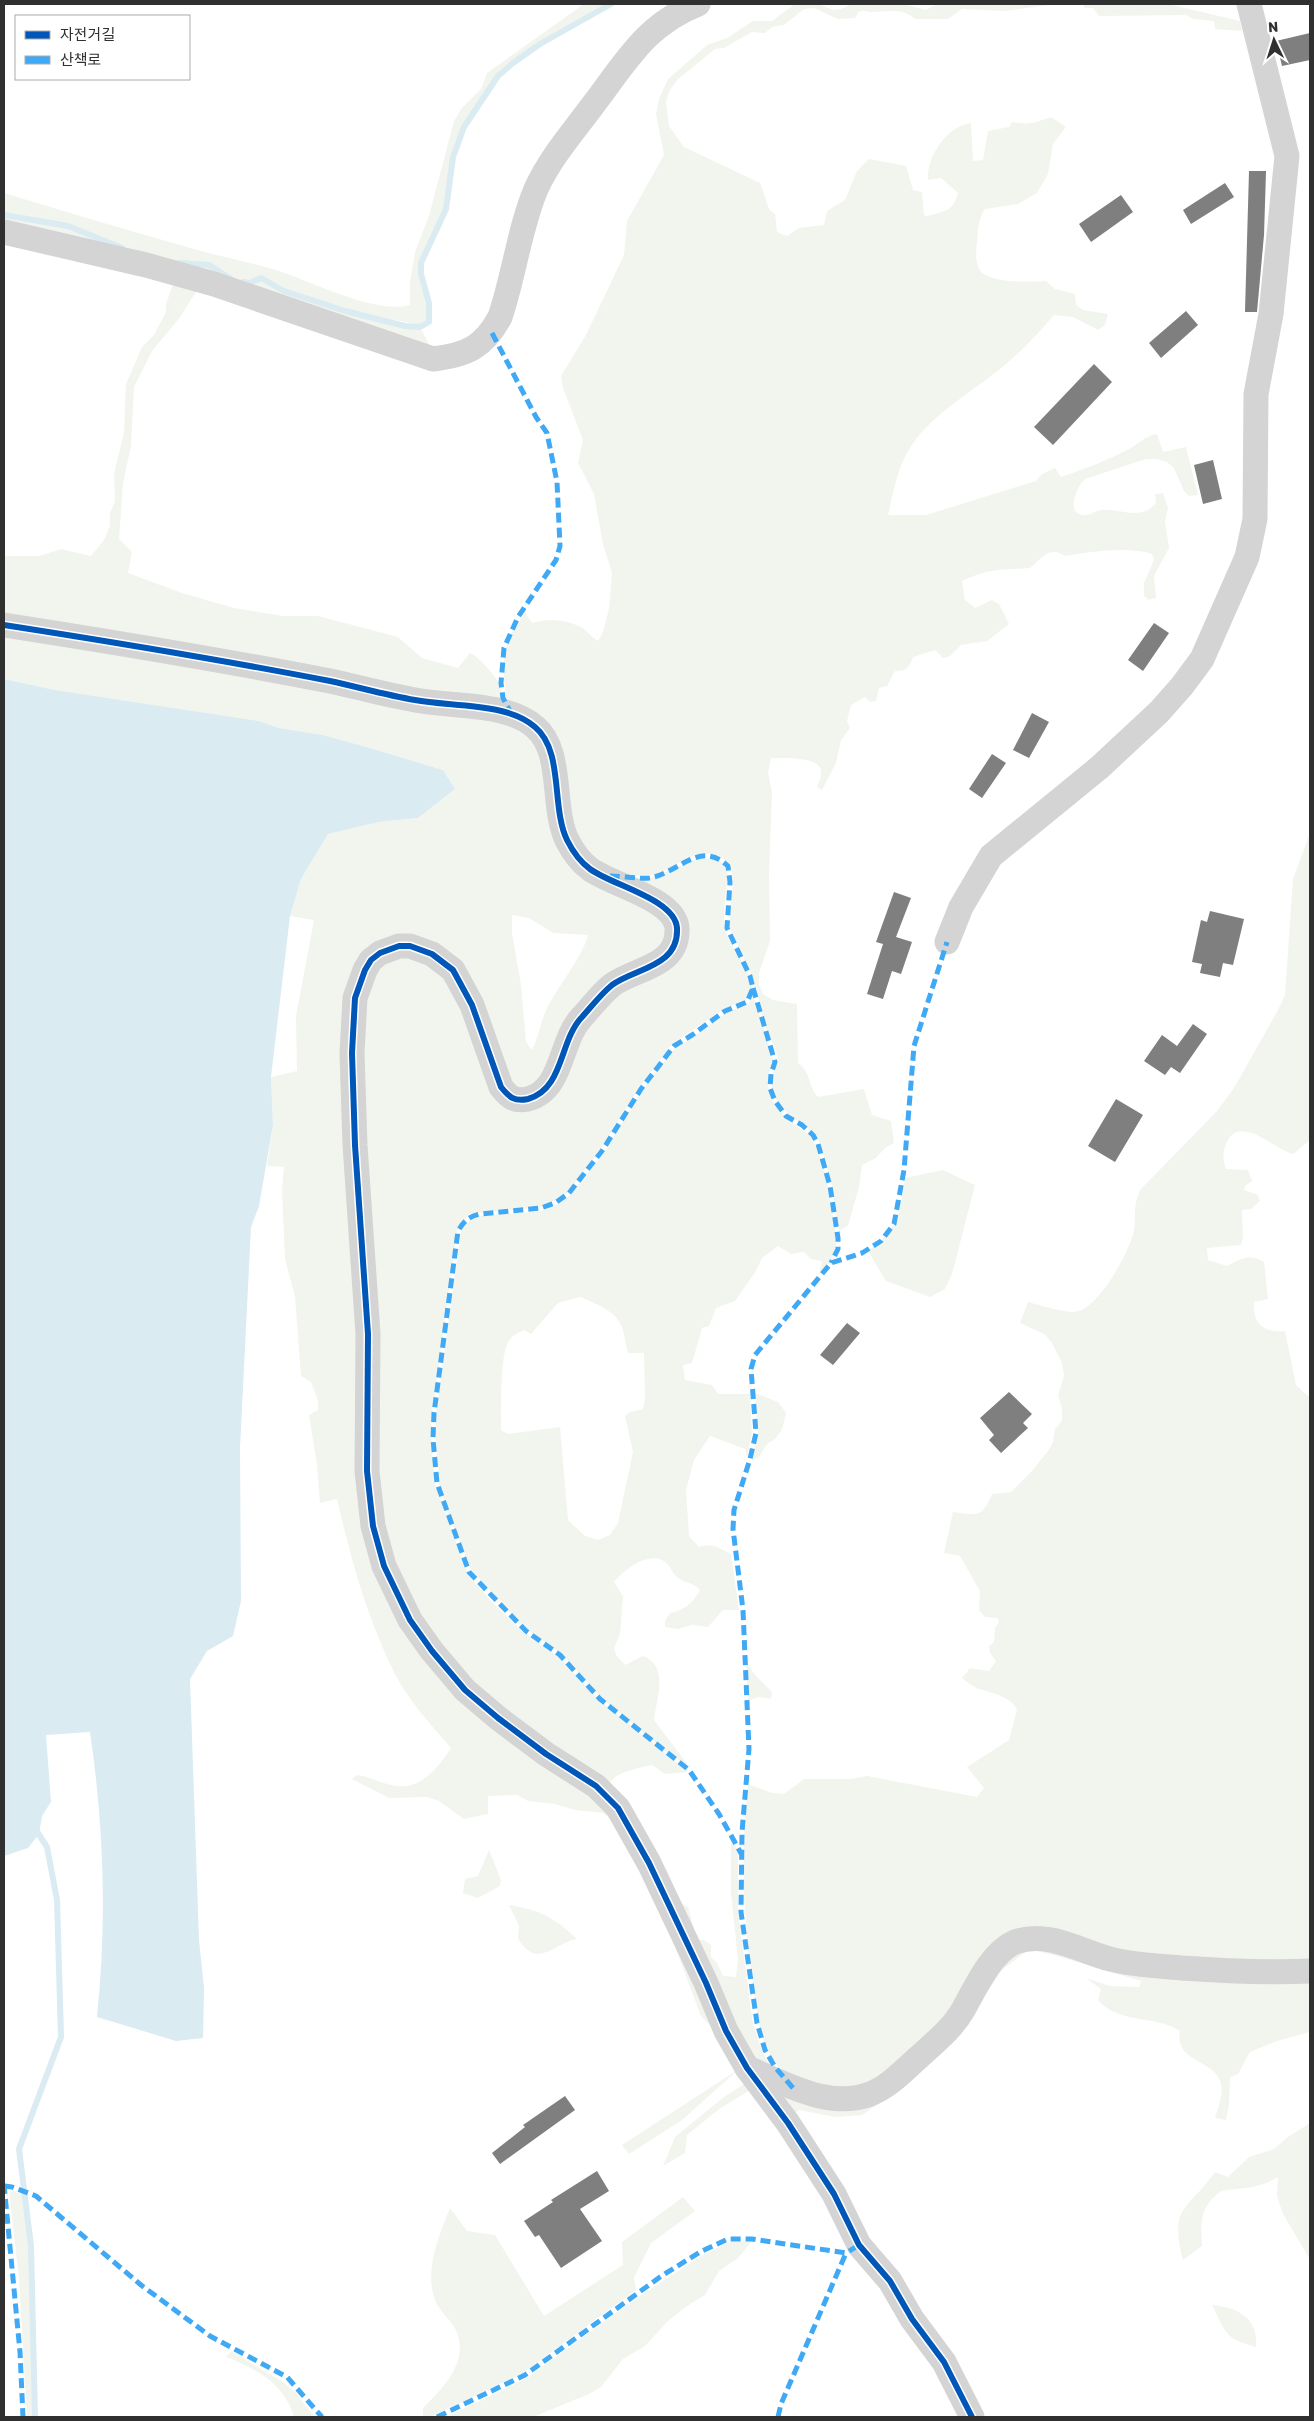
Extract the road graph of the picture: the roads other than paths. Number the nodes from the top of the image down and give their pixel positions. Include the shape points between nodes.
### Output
1 (698, 4) edge
2 (1249, 4) edge
3 (4, 232) edge
4 (4, 625) edge
5 (948, 942) dead end
6 (1310, 1971) edge
7 (747, 2068) junction
8 (972, 2417) edge

1 - 3 street via 680,11 644,38 556,154 536,190 500,317 492,333 467,352 433,359 214,284
2 - 5 street via 1287,156 1271,314 1256,394 1256,519 1248,557 1202,659 1182,686 1100,767 991,856 961,907
4 - 7 street via 330,681 417,701 494,710 525,720 535,727 548,745 564,834 578,859 608,880 660,904 675,921 674,941 664,960 611,986 573,1030 554,1079 535,1096 523,1100 508,1096 501,1087 467,992 443,961 422,950 398,946 380,953 365,970 355,998 352,1053 368,1334 367,1472 373,1526 384,1566 410,1620 465,1690 546,1754 585,1778 618,1808 649,1863 726,2031
6 - 7 street via 1246,1973 1135,1964 1111,1960 1054,1941 1026,1940 1004,1948 953,2023 898,2076 870,2094 844,2098 812,2094
7 - 8 street via 834,2194 860,2245 890,2281 944,2362

